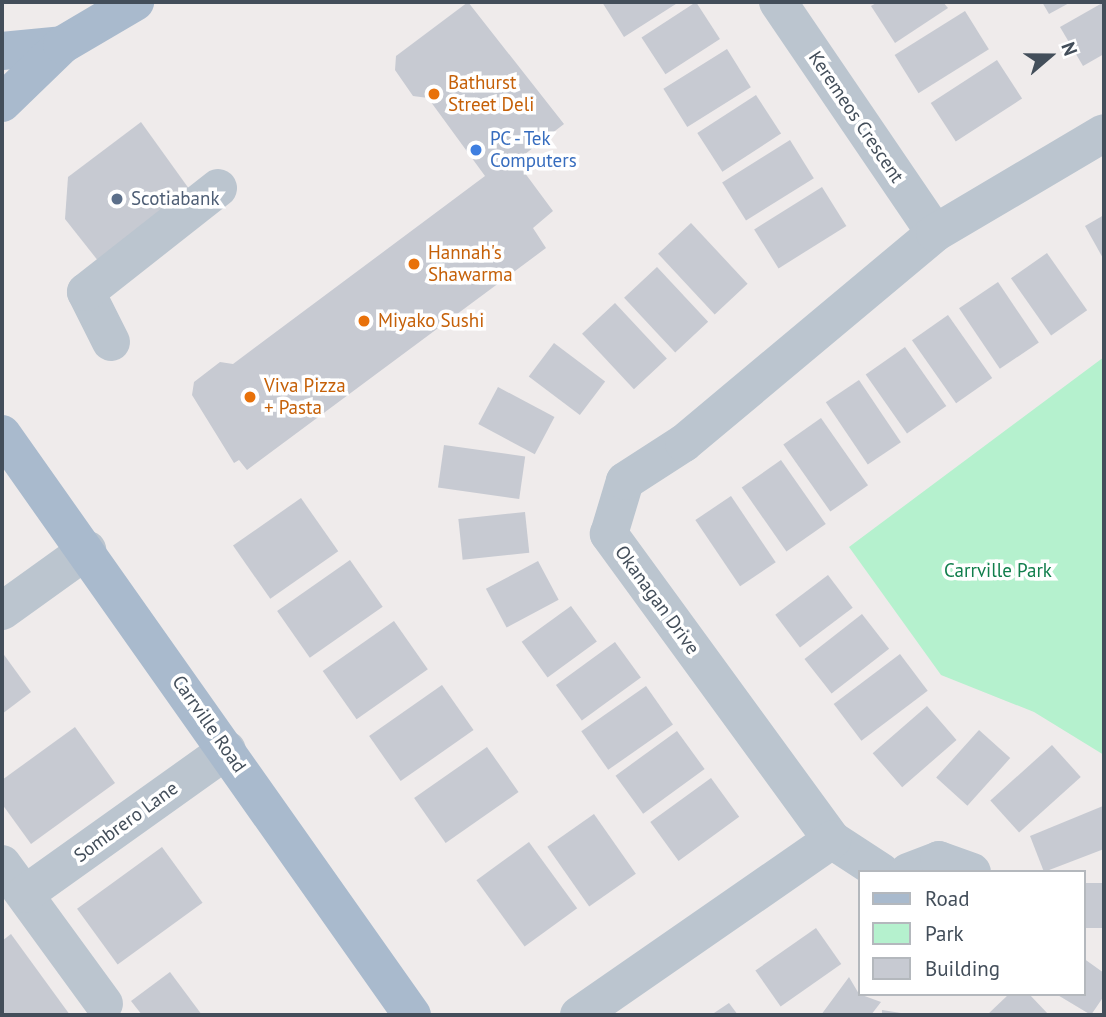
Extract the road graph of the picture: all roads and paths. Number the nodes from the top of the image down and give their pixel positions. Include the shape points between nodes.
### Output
1 (135, 2) edge
2 (778, 2) edge
3 (62, 46) junction
4 (2, 51) edge
5 (2, 103) edge
6 (1104, 133) edge
7 (218, 188) dead end
8 (935, 233) junction
9 (111, 342) dead end
10 (2, 434) edge
11 (87, 550) junction
12 (2, 611) edge
13 (227, 750) junction
14 (832, 840) junction
15 (2, 864) edge
16 (878, 870) edge
17 (913, 870) edge
18 (966, 870) edge
19 (25, 894) junction
20 (104, 1004) dead end
21 (412, 1015) edge
22 (579, 1015) edge

1 - 3 main road
2 - 8 street, Keremeos Crescent
3 - 4 main road
3 - 5 main road
6 - 8 street, Okanagan Drive
7 - 9 street via 86,292
8 - 14 street, Okanagan Drive via 684,443 625,481 609,534
10 - 11 main road, Carrville Road
11 - 12 street
11 - 13 main road, Carrville Road
13 - 19 street, Sombrero Lane
13 - 21 main road, Carrville Road
14 - 16 street
14 - 22 street
15 - 19 street
17 - 18 street via 939,860
19 - 20 street

